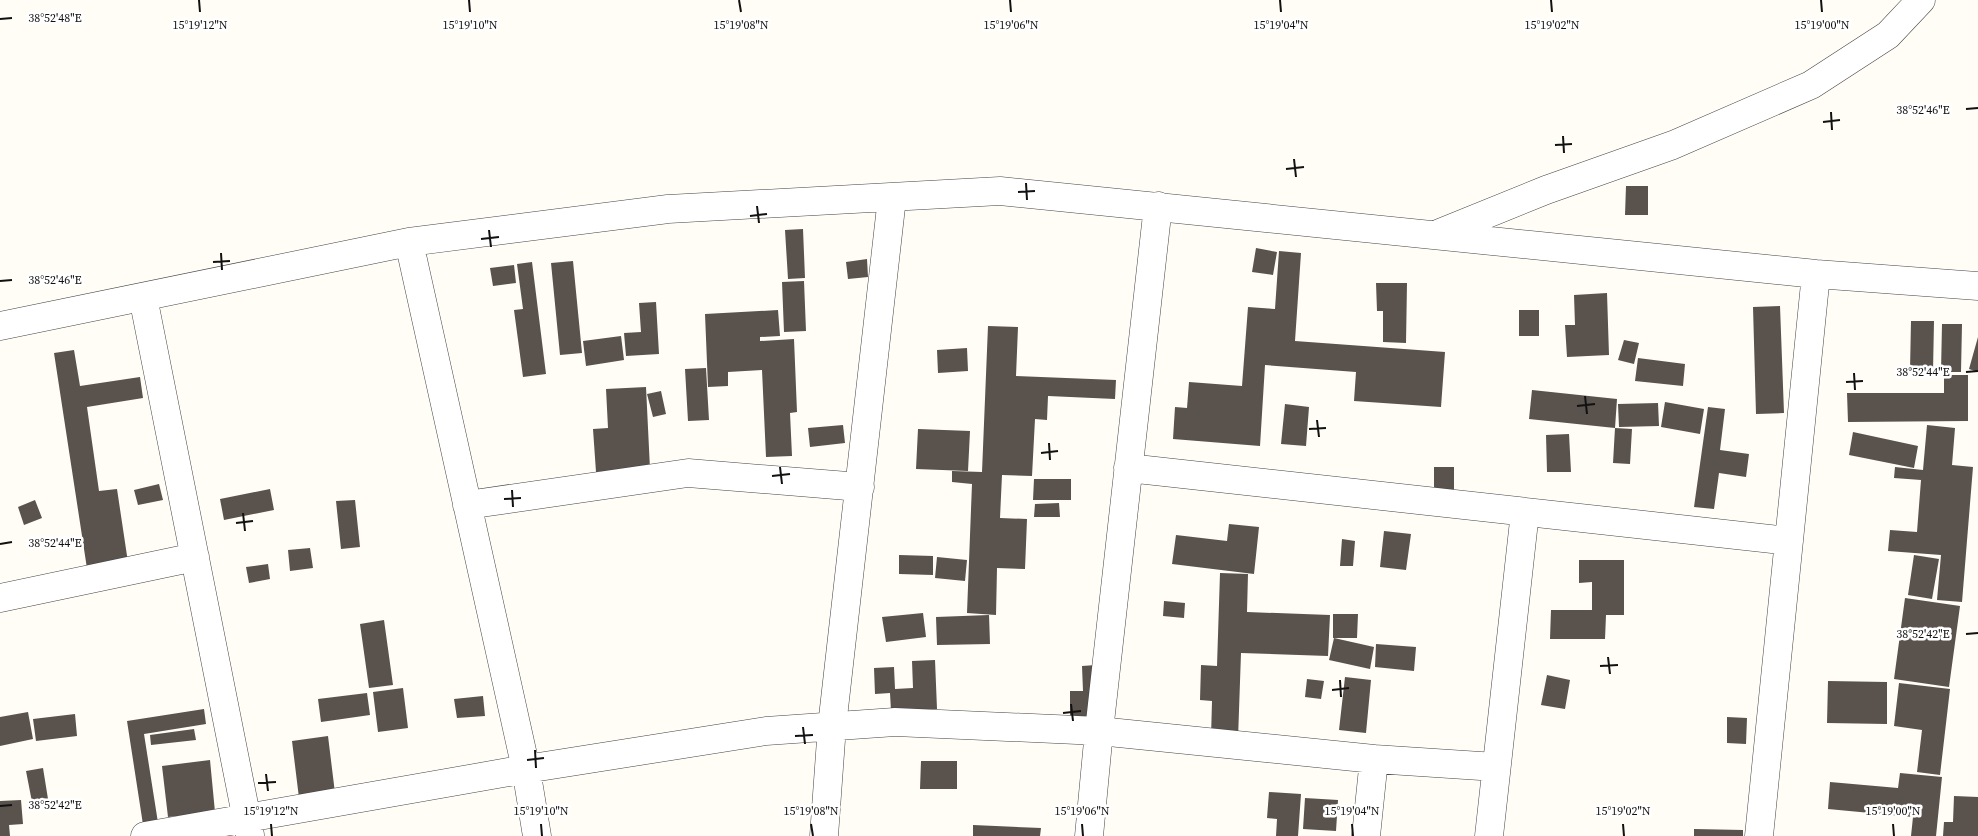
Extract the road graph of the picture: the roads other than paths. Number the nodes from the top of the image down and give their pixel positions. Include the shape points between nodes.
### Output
1 (1922, 0) edge
2 (892, 198) junction
3 (1158, 206) junction
4 (1436, 234) junction
5 (409, 242) junction
6 (1816, 274) junction
7 (1978, 286) edge
8 (143, 297) junction
9 (0, 326) edge
10 (1128, 468) junction
11 (860, 487) junction
12 (467, 506) junction
13 (1524, 512) junction
14 (1788, 541) junction
15 (195, 557) junction
16 (0, 598) edge
17 (832, 726) junction
18 (1099, 731) junction
19 (1374, 759) junction
20 (1496, 766) junction
21 (526, 769) junction
22 (249, 827) edge
23 (145, 836) edge
24 (537, 836) edge
25 (824, 836) edge
26 (1089, 836) edge
27 (1366, 836) edge
28 (1489, 836) edge
29 (1759, 836) edge

1 - 4 street via 1888,35 1811,85 1673,145 1546,190
2 - 3 street via 1000,191
2 - 5 street via 668,209
2 - 11 street
3 - 4 street
3 - 10 street
4 - 6 street
5 - 8 street
5 - 12 street
6 - 7 street
6 - 14 street
8 - 9 street
8 - 15 street
10 - 13 street
10 - 18 street
11 - 12 street via 688,473
11 - 17 street
12 - 21 street
13 - 14 street
13 - 20 street
14 - 29 street
15 - 16 street
15 - 22 street
17 - 18 street via 896,722
17 - 21 street via 766,731
17 - 25 street
18 - 19 street
18 - 26 street
19 - 20 street
19 - 27 street
20 - 28 street
21 - 22 street
21 - 24 street
22 - 23 street

